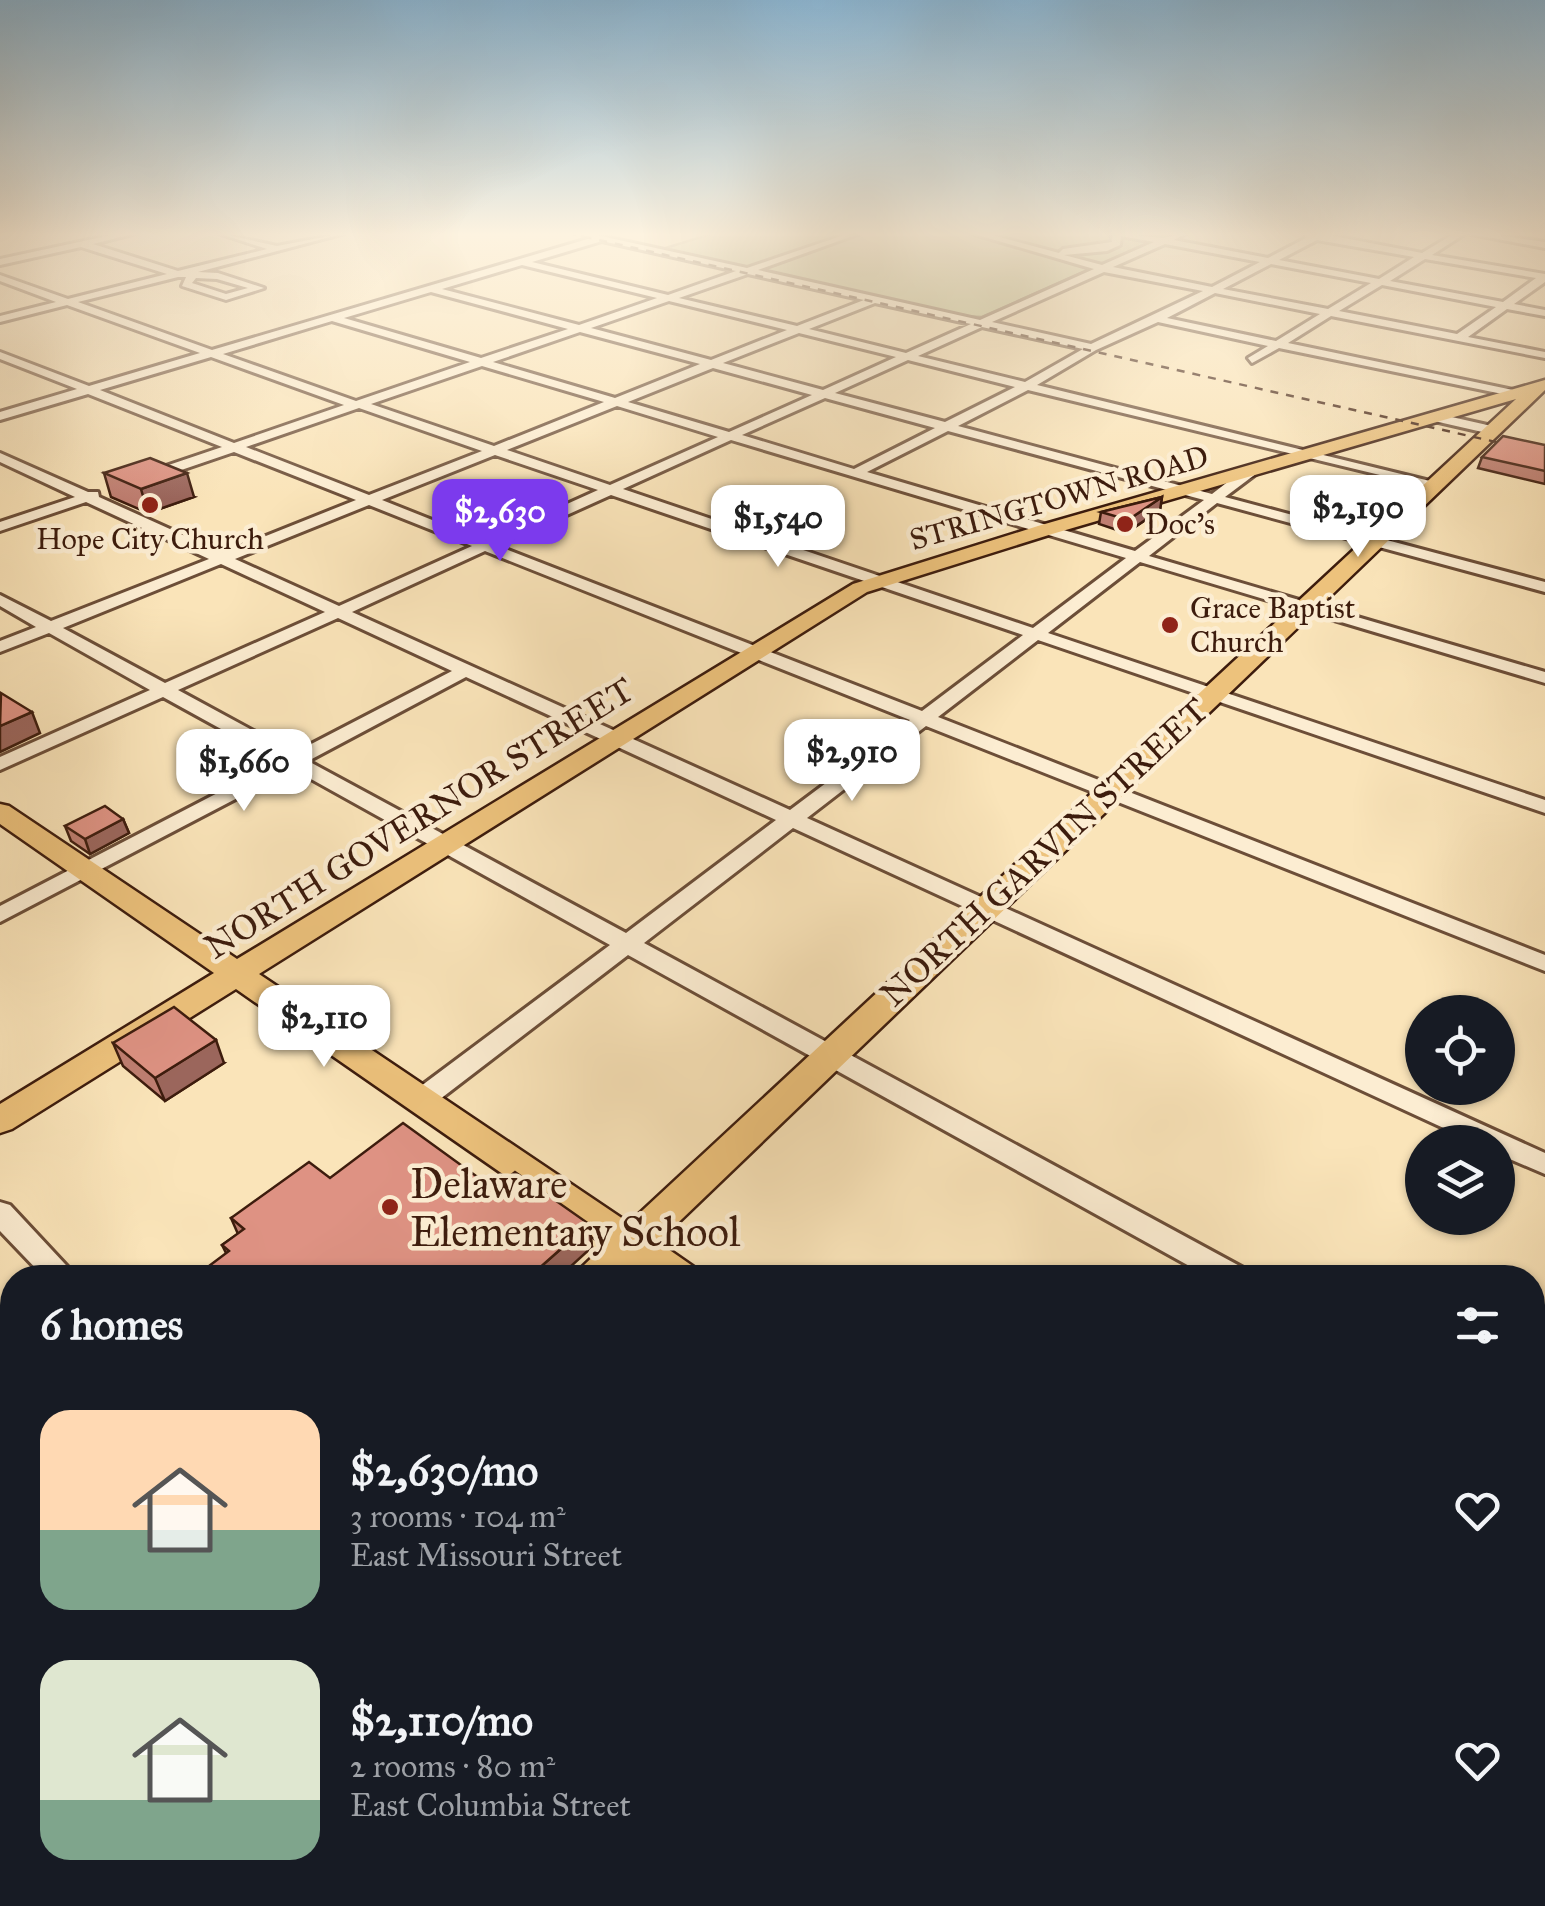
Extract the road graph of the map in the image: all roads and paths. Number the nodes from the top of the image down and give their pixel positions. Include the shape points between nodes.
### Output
1 (121, 322) edge
2 (320, 322) edge
3 (346, 322) edge
4 (555, 322) edge
5 (596, 322) edge
6 (765, 322) edge
7 (818, 322) edge
8 (982, 322) joint
9 (1151, 322) edge
10 (1172, 322) edge
11 (1315, 322) edge
12 (1376, 322) edge
13 (1481, 322) edge
14 (578, 328) junction
15 (798, 330) junction
16 (1459, 338) junction
17 (1278, 345) junction
18 (1092, 348) junction
19 (210, 354) junction
20 (1545, 354) edge
21 (0, 356) edge
22 (907, 356) junction
23 (1252, 360) dead end
24 (480, 362) junction
25 (712, 364) junction
26 (1026, 386) junction
27 (1532, 389) edge
28 (87, 390) junction
29 (826, 394) junction
30 (616, 402) junction
31 (357, 404) junction
32 (0, 416) edge
33 (1434, 417) junction
34 (947, 427) junction
35 (1491, 430) junction
36 (730, 436) junction
37 (230, 448) junction
38 (494, 450) junction
39 (1305, 454) junction
40 (0, 457) edge
41 (1252, 470) junction
42 (856, 474) junction
43 (133, 482) edge
44 (1433, 486) junction
45 (610, 490) junction
46 (1183, 490) junction
47 (94, 495) junction
48 (1216, 498) junction
49 (366, 501) junction
50 (0, 527) edge
51 (1045, 530) junction
52 (1374, 541) junction
53 (483, 547) junction
54 (1137, 557) junction
55 (221, 559) junction
56 (878, 580) junction
57 (1545, 587) edge
58 (0, 600) edge
59 (1304, 607) junction
60 (338, 612) junction
61 (50, 627) junction
62 (1036, 634) junction
63 (0, 647) edge
64 (754, 654) junction
65 (466, 671) junction
66 (1545, 678) edge
67 (165, 690) junction
68 (1211, 694) junction
69 (922, 719) junction
70 (616, 740) junction
71 (292, 760) junction
72 (0, 764) edge
73 (1108, 792) junction
74 (1545, 807) edge
75 (0, 812) edge
76 (790, 820) junction
77 (448, 844) junction
78 (86, 870) junction
79 (984, 909) junction
80 (0, 915) edge
81 (627, 943) junction
82 (1545, 964) edge
83 (239, 974) junction
84 (831, 1054) junction
85 (422, 1099) junction
86 (0, 1120) edge
87 (1545, 1164) edge
88 (0, 1213) edge
89 (631, 1244) junction
90 (51, 1265) edge
91 (609, 1265) edge
92 (662, 1265) edge
93 (1213, 1265) edge

1 - 19 street
2 - 19 street
3 - 24 street
4 - 14 street
5 - 14 street
6 - 15 street
7 - 15 street
8 - 18 street
8 - 22 street
9 - 18 street
10 - 17 street
11 - 17 street
12 - 16 street
13 - 16 street
14 - 24 street
14 - 25 street
15 - 22 street
15 - 25 street
16 - 20 street
17 - 23 street
17 - 27 street
18 - 26 street
19 - 28 street
19 - 31 street
21 - 28 street
22 - 26 street
22 - 29 street
24 - 30 street
24 - 31 street
25 - 29 street
25 - 30 street
26 - 34 street
26 - 39 street
27 - 33 main road, STRINGTOWN ROAD
27 - 35 main road, NORTH GARVIN STREET
28 - 32 street
28 - 37 street
29 - 34 street
29 - 36 street
30 - 36 street
30 - 38 street
31 - 37 street
31 - 38 street
33 - 35 street
33 - 39 main road, STRINGTOWN ROAD
34 - 42 street
34 - 46 street
35 - 44 main road, NORTH GARVIN STREET
36 - 42 street
36 - 45 street
37 - 43 street
37 - 49 street
38 - 45 street
38 - 49 street
39 - 41 main road, STRINGTOWN ROAD
39 - 44 street
40 - 47 street
41 - 46 main road, STRINGTOWN ROAD
41 - 48 street
42 - 51 street
44 - 52 main road, NORTH GARVIN STREET
45 - 53 street
45 - 56 street
46 - 48 street
46 - 51 main road, STRINGTOWN ROAD
47 - 50 street
47 - 55 street
48 - 52 street
48 - 54 street
49 - 53 street
49 - 55 street
51 - 54 street
51 - 56 main road, STRINGTOWN ROAD
52 - 57 street
52 - 59 main road, NORTH GARVIN STREET
53 - 60 street
53 - 64 street
54 - 59 street
54 - 62 street
55 - 60 street
55 - 61 street
56 - 62 street
56 - 64 main road, NORTH GOVERNOR STREET
58 - 61 street
59 - 66 street
59 - 68 main road, NORTH GARVIN STREET
60 - 65 street
60 - 67 street
61 - 63 street
61 - 67 street
62 - 68 street
62 - 69 street
64 - 69 street
64 - 70 main road, NORTH GOVERNOR STREET
65 - 70 street
65 - 71 street
67 - 71 street
67 - 72 street
68 - 73 main road, NORTH GARVIN STREET
68 - 74 street
69 - 73 street
69 - 76 street
70 - 76 street
70 - 77 main road, NORTH GOVERNOR STREET
71 - 77 street
71 - 78 street
73 - 79 main road, NORTH GARVIN STREET
73 - 82 street
75 - 78 main road
76 - 79 street
76 - 81 street
77 - 81 street
77 - 83 main road, NORTH GOVERNOR STREET
78 - 80 street
78 - 83 main road
79 - 84 main road, NORTH GARVIN STREET
79 - 87 street
81 - 84 street
81 - 85 street
83 - 85 main road
83 - 86 main road, NORTH GOVERNOR STREET
84 - 89 main road, NORTH GARVIN STREET
84 - 93 street
85 - 89 main road
88 - 90 street
89 - 91 main road, NORTH GARVIN STREET
89 - 92 main road

